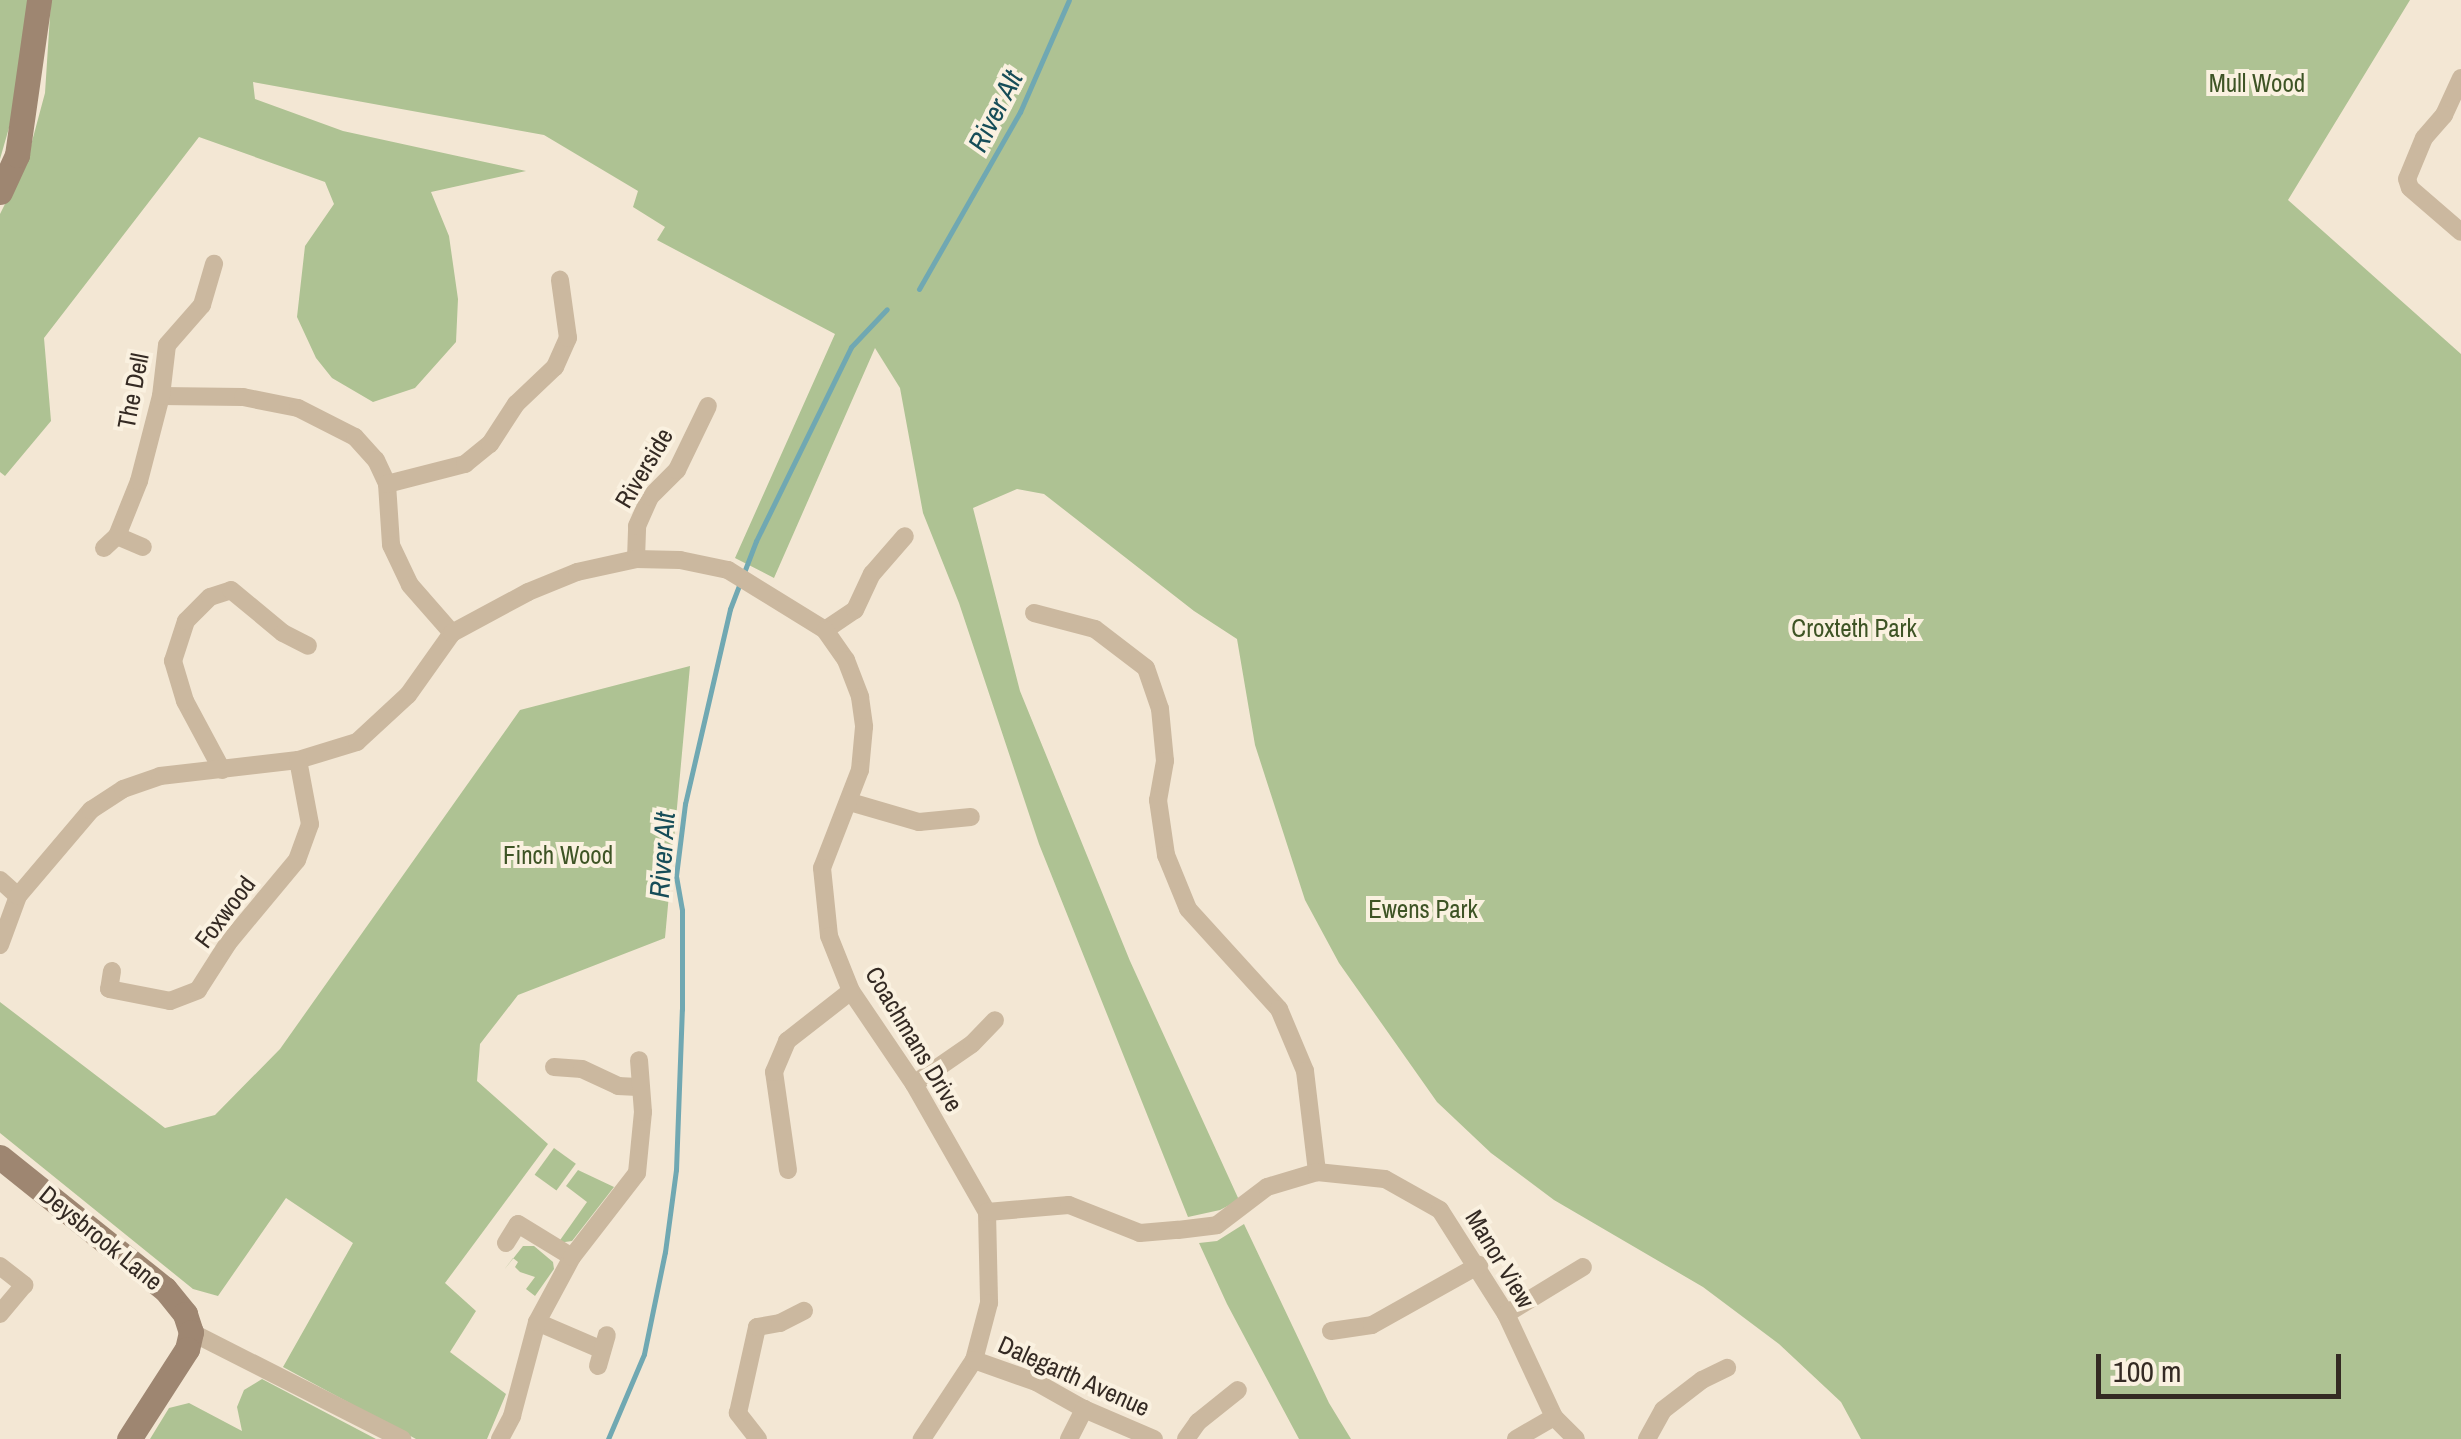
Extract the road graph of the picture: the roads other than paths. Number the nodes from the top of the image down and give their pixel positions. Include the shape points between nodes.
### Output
1 (39, 0) edge
2 (2461, 78) edge
3 (0, 192) edge
4 (2461, 232) edge
5 (214, 264) dead end
6 (560, 280) dead end
7 (162, 396) junction
8 (708, 406) dead end
9 (388, 484) junction
10 (905, 536) dead end
11 (142, 547) dead end
12 (636, 559) junction
13 (1034, 613) dead end
14 (825, 630) junction
15 (452, 633) junction
16 (308, 646) dead end
17 (298, 760) junction
18 (222, 770) junction
19 (850, 802) junction
20 (971, 817) dead end
21 (0, 880) edge
22 (18, 896) junction
23 (0, 945) edge
24 (112, 971) dead end
25 (851, 991) junction
26 (994, 1020) dead end
27 (639, 1060) dead end
28 (554, 1068) dead end
29 (914, 1084) junction
30 (638, 1087) junction
31 (0, 1157) edge
32 (788, 1170) dead end
33 (1317, 1172) junction
34 (987, 1212) junction
35 (506, 1243) dead end
36 (572, 1257) junction
37 (1479, 1265) junction
38 (0, 1266) edge
39 (1583, 1267) dead end
40 (804, 1311) dead end
41 (0, 1314) edge
42 (1506, 1314) junction
43 (537, 1322) junction
44 (1331, 1330) dead end
45 (191, 1332) junction
46 (603, 1351) dead end
47 (974, 1360) junction
48 (1727, 1368) dead end
49 (1238, 1390) dead end
50 (1084, 1410) junction
51 (1554, 1417) junction
52 (129, 1439) edge
53 (402, 1439) edge
54 (500, 1439) edge
55 (758, 1439) edge
56 (922, 1439) edge
57 (1070, 1439) edge
58 (1154, 1439) edge
59 (1186, 1439) edge
60 (1516, 1439) edge
61 (1576, 1439) edge
62 (1647, 1439) edge

1 - 3 street via 17,155
2 - 4 street via 2407,179
5 - 7 street, The Dell via 202,305 167,345
6 - 9 street via 568,338 555,366 516,404 490,444 464,464
7 - 9 street via 243,396 298,408 355,437
7 - 11 street, The Dell via 139,481 111,542
8 - 12 street, Riverside via 677,470 650,497 637,526
9 - 15 street via 391,545 410,585
10 - 14 street via 872,574 856,610
12 - 14 street, Coachmans Drive via 680,560 733,573
12 - 15 street, Coachmans Drive via 577,572
13 - 33 street via 1095,630 1146,668 1160,709 1165,761 1158,800 1166,856 1188,909 1280,1008 1305,1071
14 - 19 street, Coachmans Drive via 846,660 862,712 860,770
15 - 17 street, Coachmans Drive via 408,695 356,742
16 - 18 street via 231,590 210,597 186,621 172,660 185,701
17 - 18 street, Coachmans Drive
17 - 24 street, Foxwood via 310,824 297,860 198,990 170,1001 109,989
18 - 22 street, Coachmans Drive via 160,776 123,789 91,810
19 - 20 street via 919,822
19 - 25 street, Coachmans Drive via 822,868 829,936
21 - 22 street
22 - 23 street, Coachmans Drive
25 - 29 street, Coachmans Drive
25 - 32 street via 787,1041 774,1072
26 - 29 street
27 - 30 street
28 - 30 street via 582,1068 618,1086
29 - 34 street, Coachmans Drive
30 - 36 street via 643,1112 637,1172
31 - 45 street, Deysbrook Lane via 166,1288
33 - 34 street, Manor View via 1267,1187 1217,1225 1140,1233 1069,1205
33 - 37 street, Manor View via 1385,1179 1440,1210
34 - 47 street, Coachmans Drive via 990,1303
35 - 36 street via 518,1224
36 - 43 street
37 - 42 street, Manor View
37 - 44 street via 1372,1325
38 - 41 street via 24,1285
39 - 42 street
40 - 55 street via 757,1327 738,1413
42 - 51 street, Manor View
43 - 46 street
43 - 54 street
45 - 52 street via 181,1360
45 - 53 street
47 - 50 street, Dalegarth Avenue via 1036,1382
47 - 56 street, Coachmans Drive
48 - 62 street via 1664,1410
49 - 59 street
50 - 57 street
50 - 58 street, Dalegarth Avenue
51 - 60 street
51 - 61 street, Manor View

